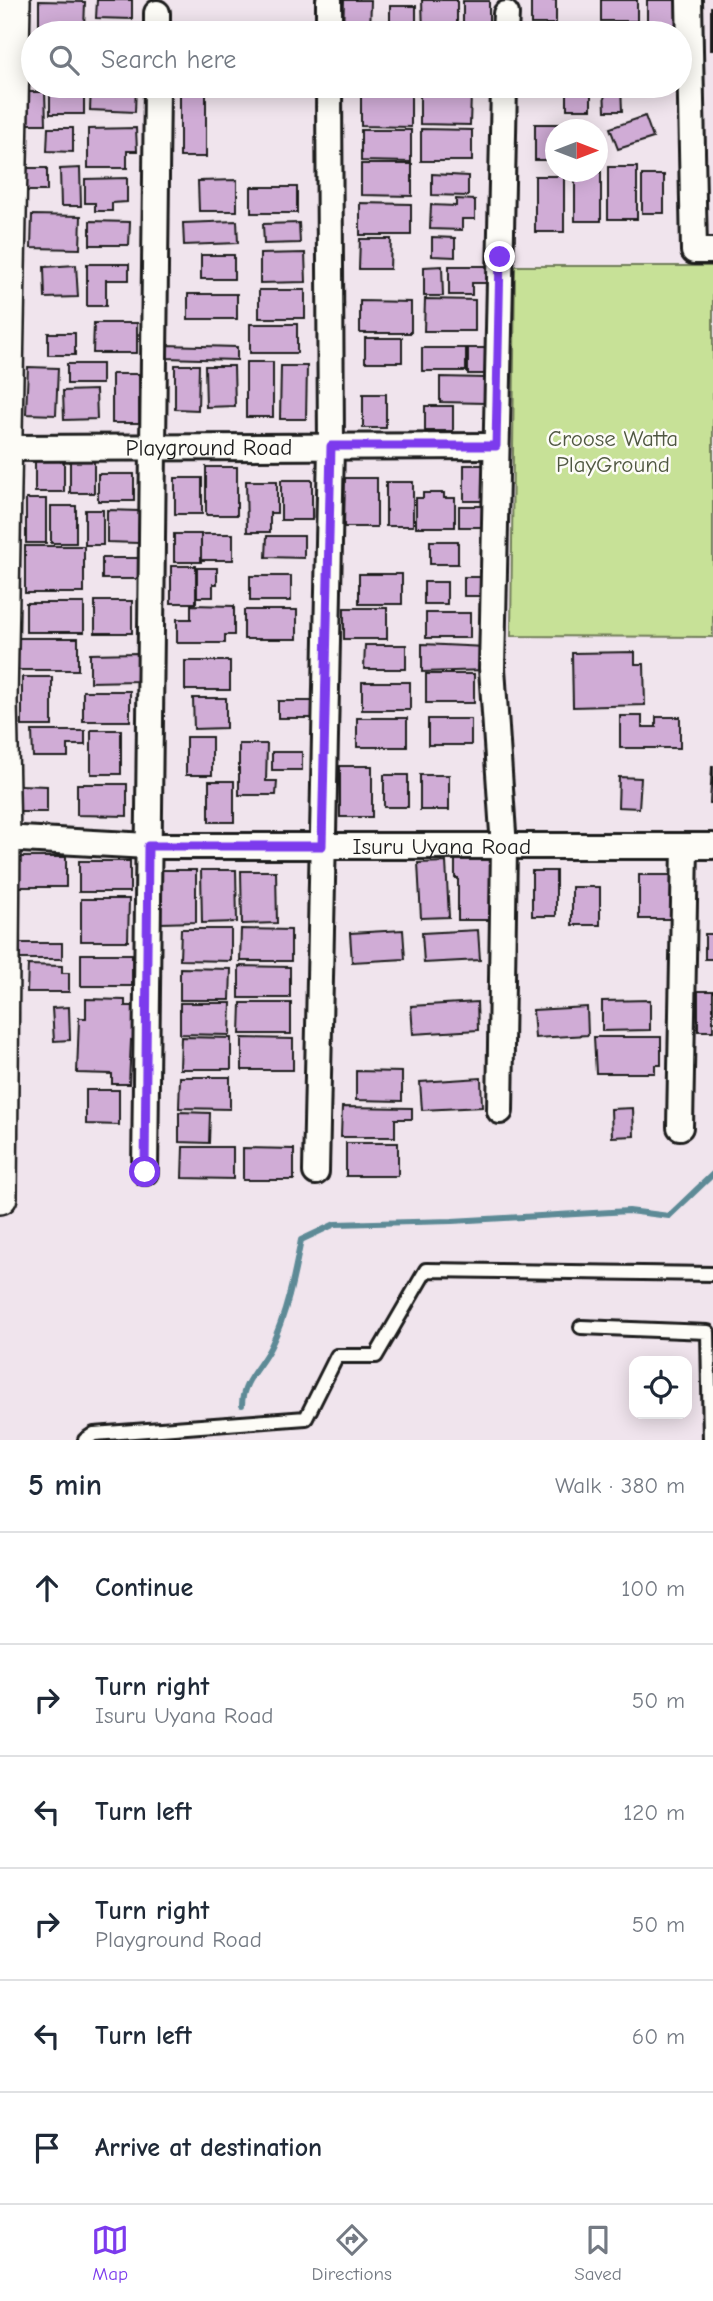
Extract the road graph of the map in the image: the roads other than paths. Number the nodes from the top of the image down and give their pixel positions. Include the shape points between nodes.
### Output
1 (13, 0) edge
2 (329, 0) edge
3 (689, 0) edge
4 (329, 21) edge
5 (689, 21) edge
6 (157, 98) edge
7 (329, 98) edge
8 (504, 98) edge
9 (691, 98) edge
10 (713, 251) edge
11 (331, 446) junction
12 (496, 446) junction
13 (152, 447) junction
14 (4, 448) junction
15 (3, 838) junction
16 (148, 846) junction
17 (322, 846) junction
18 (685, 846) junction
19 (713, 846) edge
20 (504, 848) junction
21 (500, 1111) dead end
22 (680, 1127) dead end
23 (145, 1172) dead end
24 (316, 1172) dead end
25 (0, 1185) edge
26 (0, 1197) edge
27 (713, 1274) edge
28 (582, 1327) dead end
29 (85, 1440) edge
30 (710, 1440) edge

1 - 14 street
2 - 4 street
3 - 5 street
6 - 13 street
7 - 11 street
8 - 12 street
9 - 10 street via 694,251
11 - 12 street, Playground Road
11 - 13 street, Playground Road
11 - 17 street
12 - 20 street via 492,668
13 - 14 street, Playground Road
13 - 16 street
14 - 15 street
15 - 16 street, Isuru Uyana Road
15 - 25 street
16 - 17 street, Isuru Uyana Road
16 - 23 street
17 - 20 street, Isuru Uyana Road
17 - 24 street
18 - 19 street, Isuru Uyana Road
18 - 20 street, Isuru Uyana Road
18 - 22 street
20 - 21 street
25 - 26 street
27 - 29 lane via 426,1270 376,1356 337,1356 306,1418 94,1434
28 - 30 lane via 708,1332

